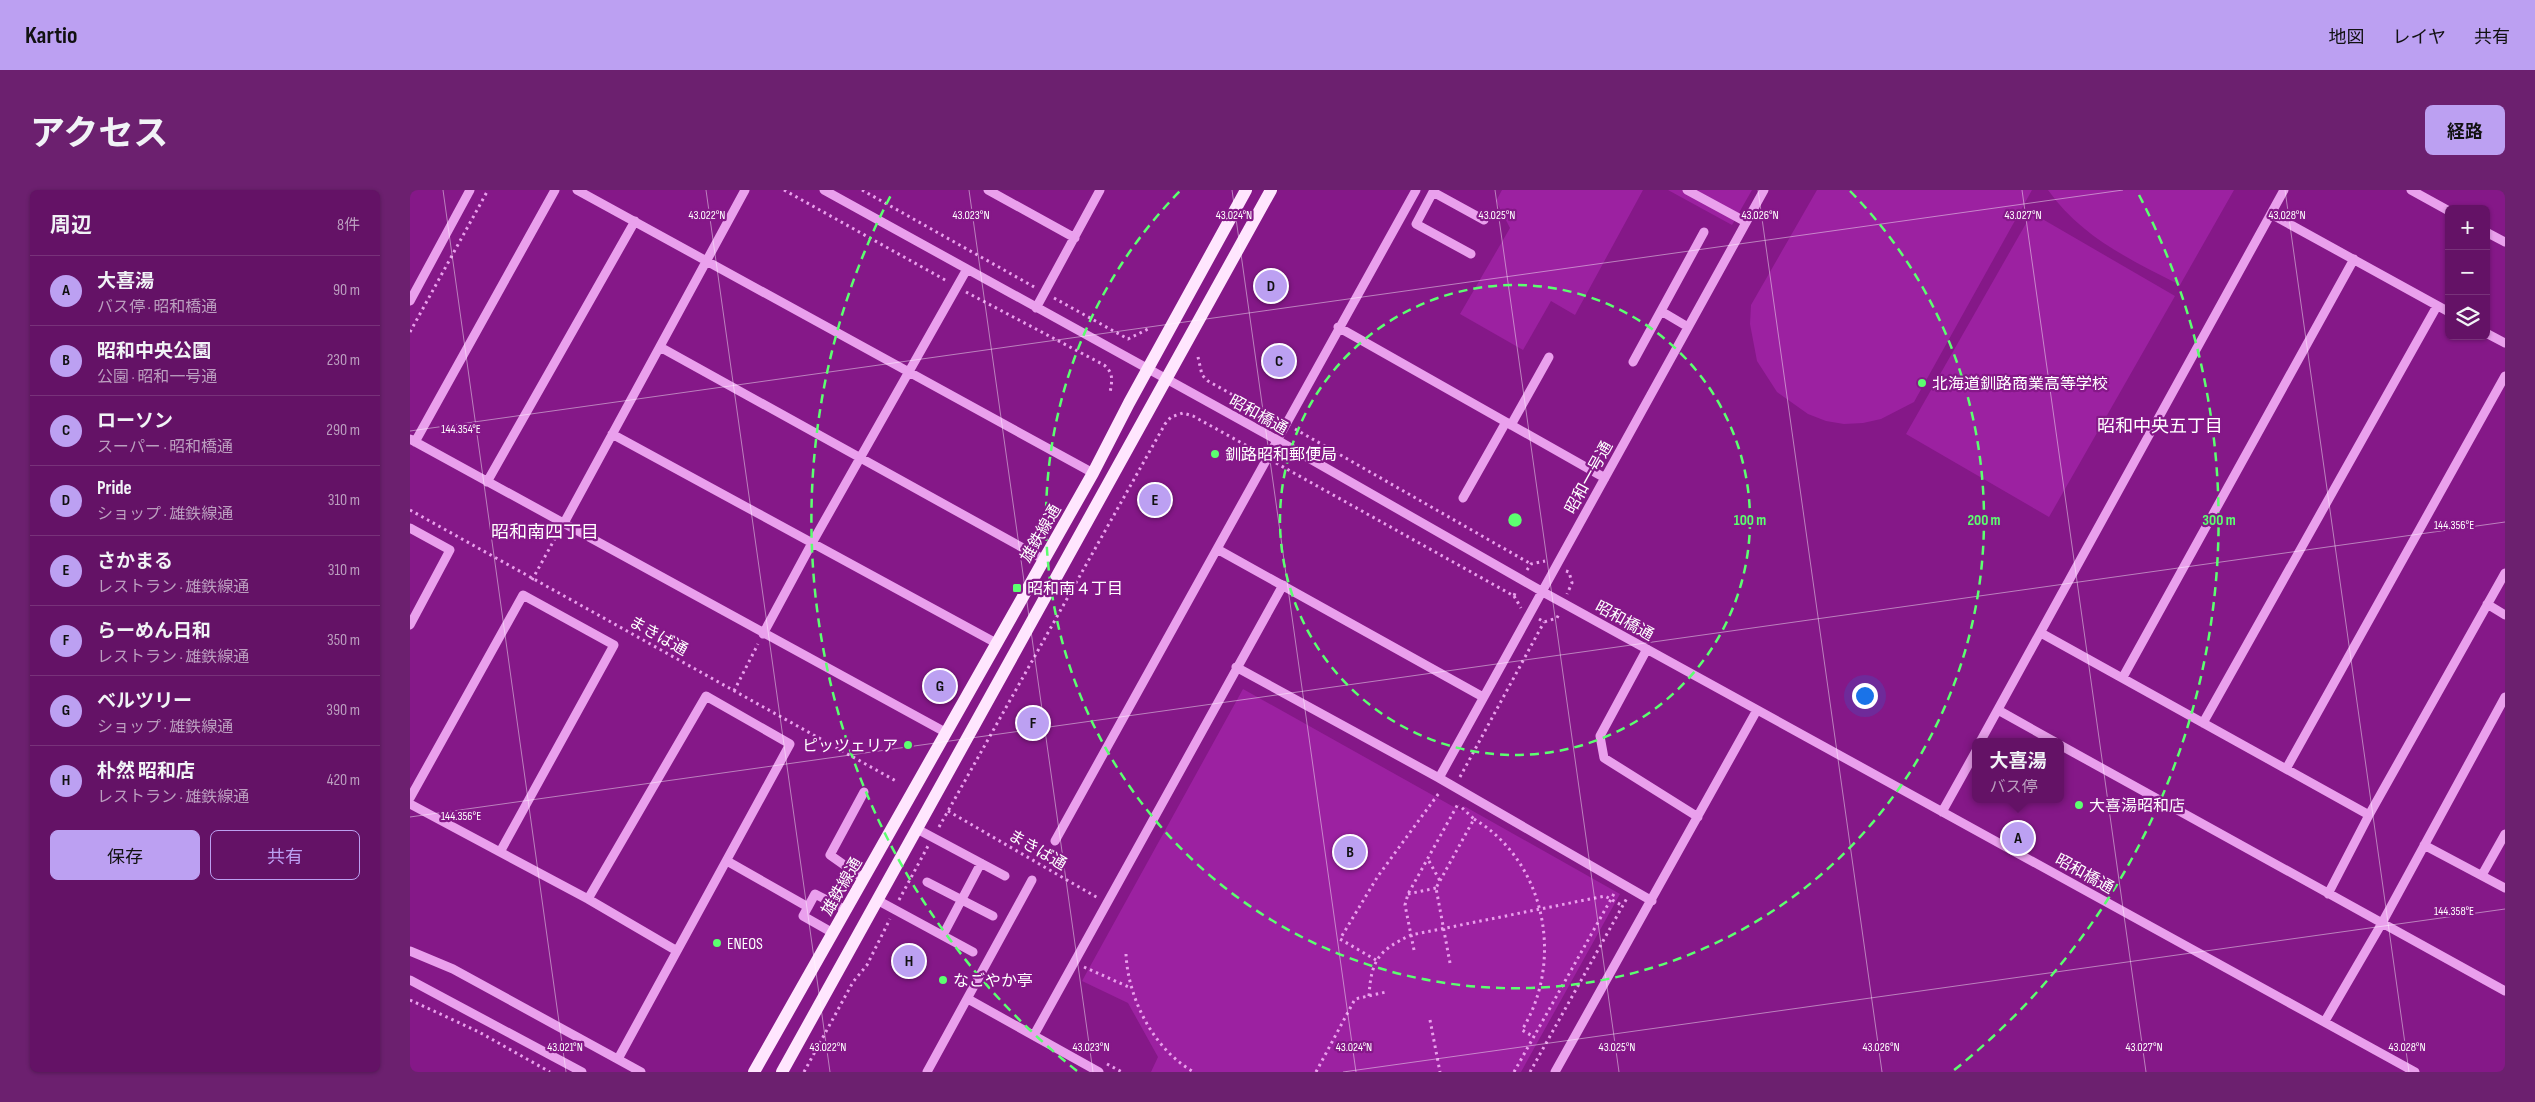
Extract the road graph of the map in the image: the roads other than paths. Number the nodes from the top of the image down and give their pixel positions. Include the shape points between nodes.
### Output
1 (470, 190) edge
2 (555, 190) edge
3 (577, 190) edge
4 (746, 190) edge
5 (824, 190) edge
6 (988, 190) edge
7 (1100, 190) edge
8 (1246, 190) edge
9 (1271, 190) edge
10 (1416, 190) edge
11 (1687, 190) edge
12 (1764, 190) edge
13 (2284, 190) edge
14 (2412, 190) edge
15 (1408, 202) junction
16 (2445, 209) edge
17 (1423, 211) junction
18 (2271, 214) junction
19 (1484, 220) dead end
20 (635, 221) junction
21 (1746, 222) junction
22 (1704, 232) dead end
23 (2490, 234) edge
24 (1074, 238) junction
25 (2505, 242) edge
26 (1471, 254) dead end
27 (2354, 259) junction
28 (707, 261) junction
29 (967, 270) junction
30 (410, 301) edge
31 (2437, 306) junction
32 (1036, 308) junction
33 (2445, 310) edge
34 (1661, 311) junction
35 (1688, 327) junction
36 (1338, 328) junction
37 (2490, 335) edge
38 (2505, 343) edge
39 (660, 347) junction
40 (1549, 357) dead end
41 (1633, 362) dead end
42 (1147, 370) junction
43 (907, 373) junction
44 (2505, 376) edge
45 (1166, 380) junction
46 (1509, 423) junction
47 (612, 434) junction
48 (412, 440) edge
49 (1277, 440) junction
50 (860, 458) junction
51 (1093, 473) junction
52 (1605, 478) junction
53 (487, 482) junction
54 (1463, 498) dead end
55 (564, 523) junction
56 (410, 528) edge
57 (812, 543) junction
58 (1217, 549) junction
59 (1043, 559) junction
60 (2505, 573) edge
61 (1283, 585) junction
62 (1543, 592) junction
63 (2487, 604) junction
64 (2505, 615) edge
65 (410, 625) edge
66 (2041, 633) junction
67 (763, 634) junction
68 (996, 643) junction
69 (1647, 649) junction
70 (1236, 667) junction
71 (2123, 677) junction
72 (1483, 697) junction
73 (2505, 697) edge
74 (1757, 710) junction
75 (1998, 710) junction
76 (2203, 723) junction
77 (945, 732) junction
78 (1982, 738) edge
79 (2048, 738) edge
80 (2064, 747) edge
81 (1972, 758) edge
82 (2286, 769) junction
83 (1440, 778) junction
84 (864, 792) dead end
85 (410, 798) edge
86 (410, 804) edge
87 (1942, 812) junction
88 (2369, 815) junction
89 (1698, 818) junction
90 (917, 829) junction
91 (2505, 834) edge
92 (1055, 841) dead end
93 (2424, 845) junction
94 (500, 852) junction
95 (727, 861) junction
96 (981, 863) junction
97 (2482, 875) junction
98 (1005, 876) dead end
99 (864, 879) junction
100 (1032, 880) dead end
101 (927, 882) dead end
102 (2505, 888) edge
103 (2328, 894) junction
104 (588, 899) junction
105 (877, 900) junction
106 (962, 900) junction
107 (1652, 901) junction
108 (808, 907) junction
109 (846, 910) junction
110 (993, 916) dead end
111 (2382, 924) junction
112 (833, 933) junction
113 (942, 935) junction
114 (410, 951) edge
115 (677, 951) junction
116 (973, 952) dead end
117 (410, 980) edge
118 (2505, 991) edge
119 (968, 999) junction
120 (2325, 1021) junction
121 (1034, 1036) junction
122 (618, 1059) junction
123 (582, 1072) edge
124 (641, 1072) edge
125 (754, 1072) edge
126 (782, 1072) edge
127 (927, 1072) edge
128 (1099, 1072) edge
129 (1555, 1072) edge
130 (2414, 1072) edge

1 - 30 street
2 - 48 street
3 - 20 street
4 - 28 street
5 - 29 street, 昭和橋通
6 - 24 street
7 - 24 street
8 - 42 main road, 雄鉄線通
9 - 45 main road
10 - 15 street
11 - 21 street
12 - 21 street, 昭和一号通
13 - 18 street
14 - 16 street
15 - 17 street
15 - 36 street
17 - 19 street via 1433,192
17 - 26 street via 1416,224
18 - 27 street
18 - 66 street
20 - 28 street
20 - 53 street
21 - 35 street, 昭和一号通
22 - 34 street
23 - 25 street
24 - 32 street
27 - 31 street
27 - 71 street
28 - 39 street
28 - 43 street
29 - 32 street, 昭和橋通
29 - 43 street
31 - 33 street
31 - 76 street
32 - 42 street, 昭和橋通
34 - 35 street
34 - 41 street
35 - 52 street, 昭和一号通
36 - 46 street
36 - 49 street
37 - 38 street
39 - 47 street
39 - 50 street
40 - 46 street
42 - 45 street, 昭和橋通
42 - 51 main road, 雄鉄線通
43 - 50 street
43 - 51 street
44 - 82 street
45 - 49 street, 昭和橋通
45 - 90 main road
46 - 52 street
46 - 54 street
47 - 55 street
47 - 57 street
48 - 53 street
49 - 58 street
49 - 62 street, 昭和橋通
50 - 57 street
50 - 59 street
51 - 59 main road, 雄鉄線通
52 - 62 street, 昭和一号通
53 - 55 street
55 - 67 street
56 - 65 street via 450,550
57 - 67 street
57 - 68 street
58 - 61 street
58 - 92 street
59 - 68 main road, 雄鉄線通
60 - 63 street
61 - 70 street
61 - 72 street
62 - 69 street, 昭和橋通
62 - 72 street, 昭和一号通
63 - 64 street
63 - 88 street
66 - 71 street
66 - 75 street
67 - 77 street
68 - 77 main road, 雄鉄線通
69 - 74 street, 昭和橋通
69 - 89 street via 1600,736 1604,758
70 - 83 street
70 - 121 street
71 - 76 street
72 - 83 street, 昭和一号通
73 - 93 street
74 - 87 street, 昭和橋通
74 - 89 street
75 - 78 street
75 - 79 street
76 - 82 street
77 - 99 main road, 雄鉄線通
80 - 103 street
81 - 87 street
82 - 88 street
83 - 107 street
84 - 99 street via 830,855
85 - 94 street via 523,595 614,646
86 - 94 street
87 - 120 street, 昭和橋通
88 - 103 street
89 - 107 street
90 - 96 street
90 - 105 main road
91 - 97 street
93 - 97 street
93 - 111 street
94 - 104 street
95 - 104 street via 790,744 706,696
95 - 108 street
95 - 115 street
96 - 98 street
96 - 106 street
97 - 102 street
99 - 109 main road, 雄鉄線通
100 - 119 street
101 - 106 street
103 - 111 street
104 - 115 street
105 - 113 street
105 - 126 main road
106 - 110 street
106 - 113 street
107 - 129 street
108 - 109 street via 815,894
108 - 112 street via 803,916
109 - 112 main road, 雄鉄線通
111 - 118 street
111 - 120 street
112 - 125 main road, 雄鉄線通
113 - 116 street
114 - 122 street via 453,969
115 - 122 street
117 - 123 street
119 - 121 street
119 - 127 street
120 - 130 street, 昭和橋通
121 - 128 street
122 - 124 street

